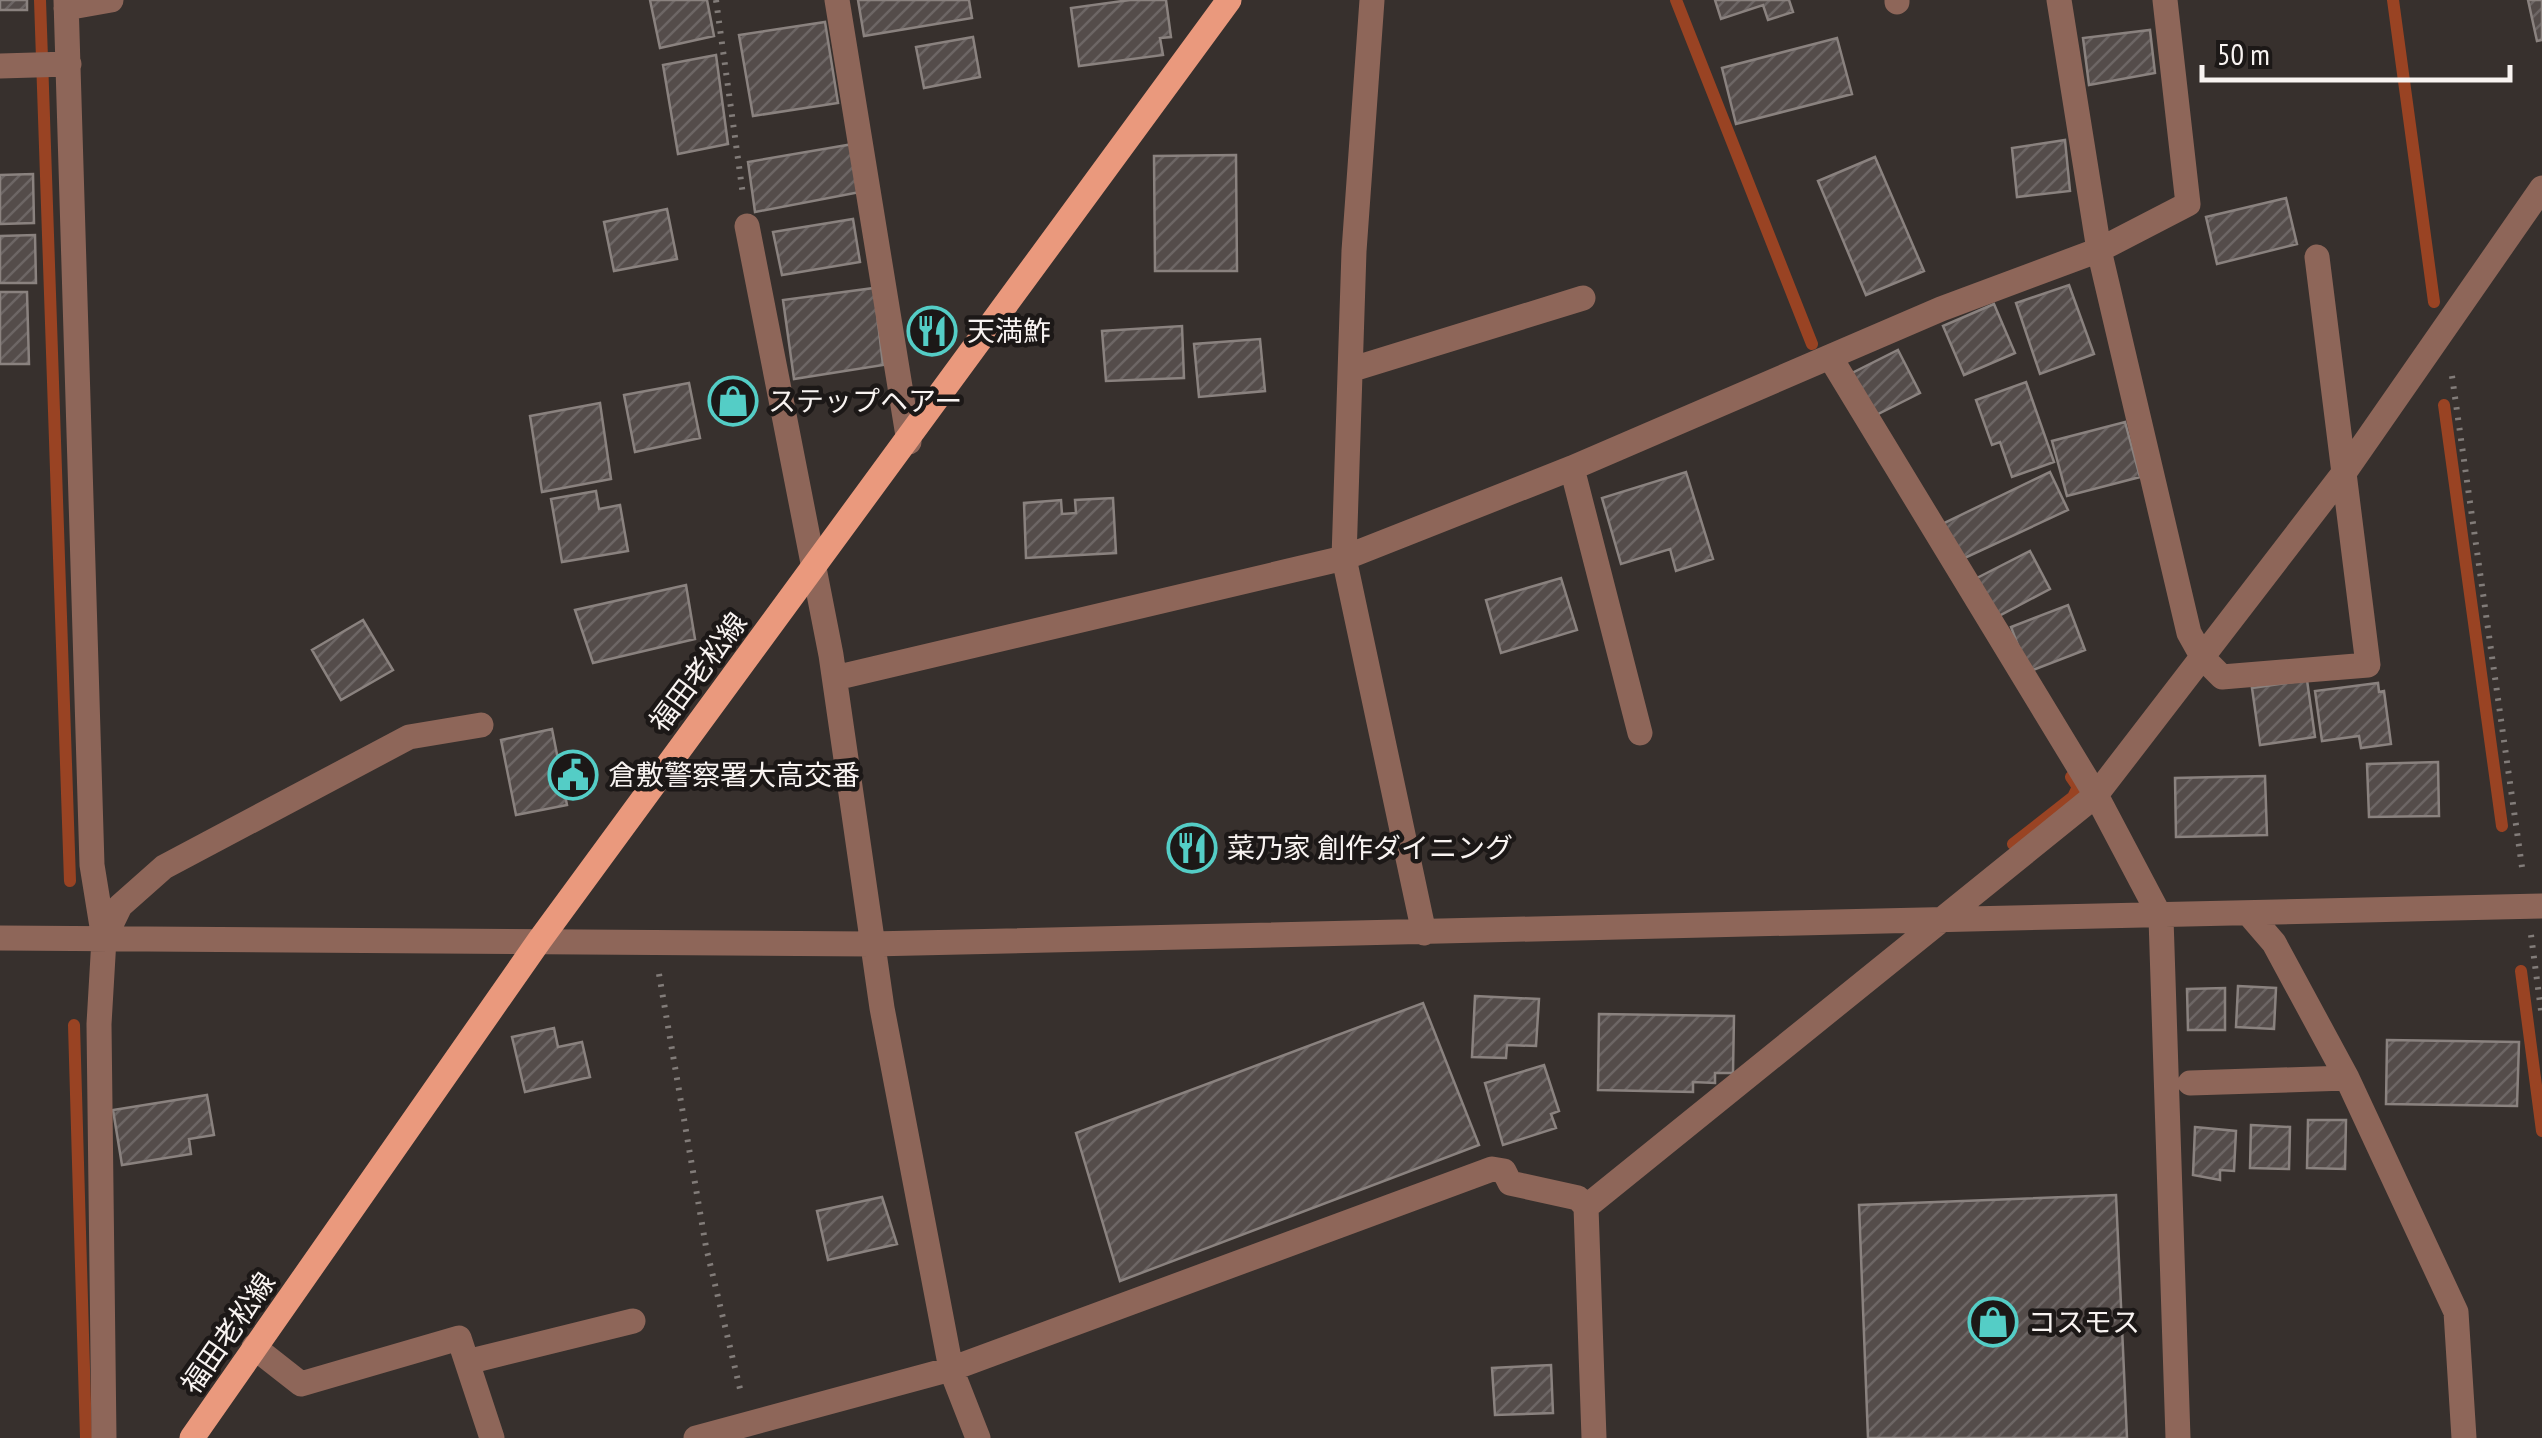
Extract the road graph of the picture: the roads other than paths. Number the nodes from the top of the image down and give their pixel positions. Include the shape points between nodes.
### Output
1 (111, 0) edge
2 (837, 0) edge
3 (1229, 0) edge
4 (1372, 0) edge
5 (2059, 0) edge
6 (2165, 0) edge
7 (66, 4) edge
8 (51, 64) junction
9 (0, 66) edge
10 (2542, 188) edge
11 (747, 226) road end
12 (2099, 250) junction
13 (2317, 257) dead end
14 (1583, 298) dead end
15 (1830, 357) junction
16 (1353, 369) junction
17 (909, 442) junction
18 (1572, 468) junction
19 (2346, 470) junction
20 (1344, 558) junction
21 (813, 568) junction
22 (2202, 658) junction
23 (835, 678) junction
24 (481, 725) dead end
25 (1640, 733) dead end
26 (2096, 796) junction
27 (2535, 906) edge
28 (2249, 914) junction
29 (2161, 918) junction
30 (1940, 921) junction
31 (1424, 933) junction
32 (0, 938) edge
33 (104, 938) junction
34 (540, 941) junction
35 (872, 944) junction
36 (2347, 1078) junction
37 (2190, 1083) dead end
38 (1586, 1207) junction
39 (634, 1321) dead end
40 (254, 1348) junction
41 (467, 1362) junction
42 (951, 1369) junction
43 (104, 1438) edge
44 (192, 1438) edge
45 (492, 1438) edge
46 (696, 1438) edge
47 (978, 1438) edge
48 (1594, 1438) edge
49 (2178, 1438) edge
50 (2464, 1438) edge

1 - 7 street
2 - 17 street
3 - 17 main road, 福田老松線
4 - 16 street via 1354,251
5 - 12 street
6 - 12 street via 2188,204
7 - 8 street
8 - 9 street
8 - 33 street via 92,864
10 - 19 street
11 - 21 street
12 - 15 street
12 - 22 street via 2189,633
13 - 19 street
14 - 16 street
15 - 18 street
15 - 26 street
16 - 20 street
17 - 21 main road, 福田老松線
18 - 20 street
18 - 25 street
19 - 22 street
19 - 22 street via 2368,664 2222,677
20 - 23 street
20 - 31 street
21 - 23 street
21 - 34 main road, 福田老松線
22 - 26 street
23 - 35 street
24 - 33 street via 409,737 164,867 120,906
26 - 29 street
26 - 30 street
27 - 28 street
28 - 29 street
28 - 36 street via 2274,943
29 - 30 street
29 - 49 street
30 - 31 street
30 - 38 street
31 - 35 street
32 - 33 street
33 - 34 street
33 - 43 street
34 - 35 street
34 - 40 main road, 福田老松線
35 - 42 street
36 - 37 street
36 - 50 street via 2456,1312
38 - 42 street via 1578,1198 1510,1183 1504,1171 1492,1169
38 - 48 street
39 - 41 street
40 - 41 street via 301,1384 460,1338
40 - 44 main road, 福田老松線
41 - 45 street
42 - 46 street
42 - 47 street

